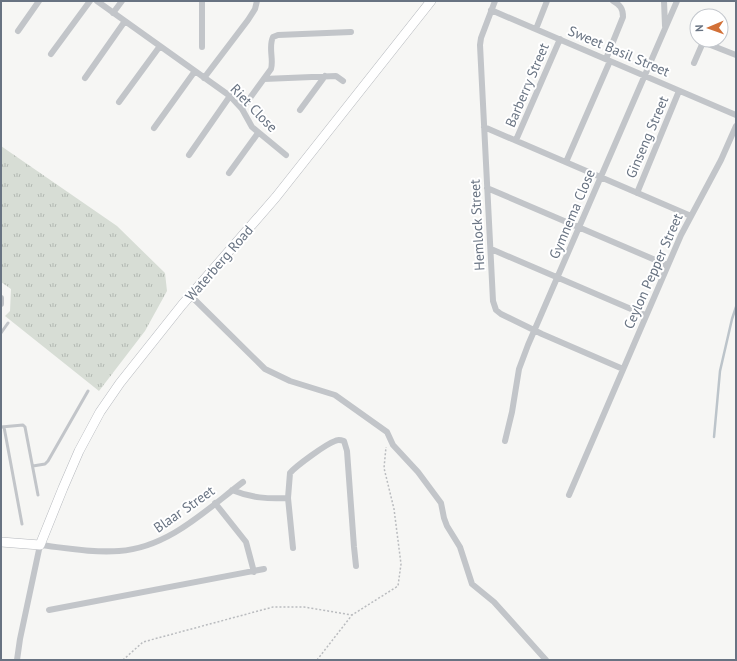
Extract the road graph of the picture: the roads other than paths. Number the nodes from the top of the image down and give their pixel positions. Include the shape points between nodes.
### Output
1 (39, 1) edge
2 (90, 1) edge
3 (97, 1) edge
4 (122, 1) edge
5 (202, 1) edge
6 (257, 1) edge
7 (431, 1) edge
8 (495, 1) edge
9 (547, 1) edge
10 (613, 1) edge
11 (664, 1) edge
12 (677, 1) edge
13 (491, 10) junction
14 (113, 12) junction
15 (125, 21) junction
16 (665, 28) junction
17 (536, 29) junction
18 (18, 31) dead end
19 (351, 32) dead end
20 (560, 39) junction
21 (160, 46) junction
22 (202, 47) dead end
23 (701, 48) edge
24 (720, 48) edge
25 (52, 54) dead end
26 (736, 55) edge
27 (608, 60) junction
28 (694, 63) dead end
29 (195, 71) junction
30 (325, 76) junction
31 (644, 76) junction
32 (85, 78) dead end
33 (204, 78) junction
34 (264, 79) junction
35 (343, 81) dead end
36 (679, 91) junction
37 (230, 96) junction
38 (119, 102) dead end
39 (242, 109) junction
40 (300, 110) dead end
41 (736, 116) edge
42 (736, 126) edge
43 (484, 127) junction
44 (154, 128) dead end
45 (258, 132) junction
46 (516, 140) junction
47 (189, 155) dead end
48 (286, 155) dead end
49 (566, 162) junction
50 (229, 173) dead end
51 (601, 177) junction
52 (488, 188) junction
53 (637, 193) junction
54 (691, 216) junction
55 (579, 228) junction
56 (491, 249) junction
57 (667, 265) junction
58 (557, 278) junction
59 (190, 295) junction
60 (1, 298) edge
61 (1, 304) edge
62 (645, 316) junction
63 (8, 323) dead end
64 (534, 330) junction
65 (1, 333) edge
66 (623, 369) junction
67 (88, 391) dead end
68 (2, 427) edge
69 (505, 441) dead end
70 (33, 466) junction
71 (243, 482) dead end
72 (232, 490) junction
73 (569, 494) dead end
74 (38, 495) dead end
75 (288, 498) junction
76 (215, 503) junction
77 (22, 524) dead end
78 (1, 542) edge
79 (40, 545) junction
80 (293, 548) dead end
81 (356, 566) dead end
82 (264, 570) dead end
83 (254, 572) junction
84 (49, 610) dead end
85 (17, 660) edge
86 (546, 660) edge

1 - 18 street
2 - 25 street
3 - 14 street, Riet Close
4 - 14 street
5 - 22 street
6 - 33 street via 251,16
7 - 59 street, Waterberg Road via 276,197
8 - 13 street, Hemlock Street
9 - 17 street
10 - 27 street via 623,10 623,17
11 - 16 street
12 - 16 street, Gymnema Close
13 - 17 street, Sweet Basil Street
13 - 43 street, Hemlock Street via 480,41
14 - 15 street, Riet Close
15 - 21 street, Riet Close
15 - 32 street
16 - 31 street, Gymnema Close
17 - 20 street, Sweet Basil Street
19 - 34 street via 275,36 271,41 271,69
20 - 27 street, Sweet Basil Street
20 - 46 street, Barberry Street
21 - 29 street, Riet Close
21 - 38 street
23 - 28 street
24 - 26 street
27 - 31 street, Sweet Basil Street
27 - 49 street
29 - 33 street, Riet Close
29 - 44 street
30 - 34 street
30 - 35 street via 336,76
30 - 40 street
31 - 36 street, Sweet Basil Street
31 - 51 street, Gymnema Close
33 - 37 street, Riet Close
34 - 39 street
36 - 41 street, Sweet Basil Street
36 - 53 street, Ginseng Street
37 - 39 street, Riet Close
37 - 47 street
39 - 45 street, Riet Close via 252,127
42 - 54 street, Ceylon Pepper Street
43 - 46 street
43 - 52 street, Hemlock Street
45 - 48 street, Riet Close
45 - 50 street
46 - 49 street
49 - 51 street
51 - 53 street
51 - 55 street, Gymnema Close
52 - 55 street
52 - 56 street, Hemlock Street
53 - 54 street
54 - 57 street, Ceylon Pepper Street
55 - 57 street
55 - 58 street, Gymnema Close
56 - 58 street
56 - 64 street, Hemlock Street via 493,301 496,310
57 - 62 street, Ceylon Pepper Street
58 - 62 street
58 - 64 street, Gymnema Close
59 - 79 street, Waterberg Road via 120,383 96,418 72,465
59 - 86 street via 265,369 290,381 335,395 387,432 393,445 418,472 441,503 447,526 460,547 472,584 494,602
60 - 61 street
62 - 66 street, Ceylon Pepper Street
63 - 65 lane
64 - 66 street, Hemlock Street
64 - 69 street, Gymnema Close via 519,369
66 - 73 street, Ceylon Pepper Street
67 - 70 lane via 48,461
68 - 70 lane via 23,424
68 - 77 lane
70 - 74 lane
71 - 72 street, Blaar Street
72 - 75 street via 252,497
72 - 76 street, Blaar Street
75 - 80 street
75 - 81 street via 289,476 292,471 335,441 344,441 347,451
76 - 79 street, Blaar Street via 174,534 145,547 109,551
76 - 83 street via 246,542
78 - 79 street
79 - 85 street
82 - 83 street
83 - 84 street

